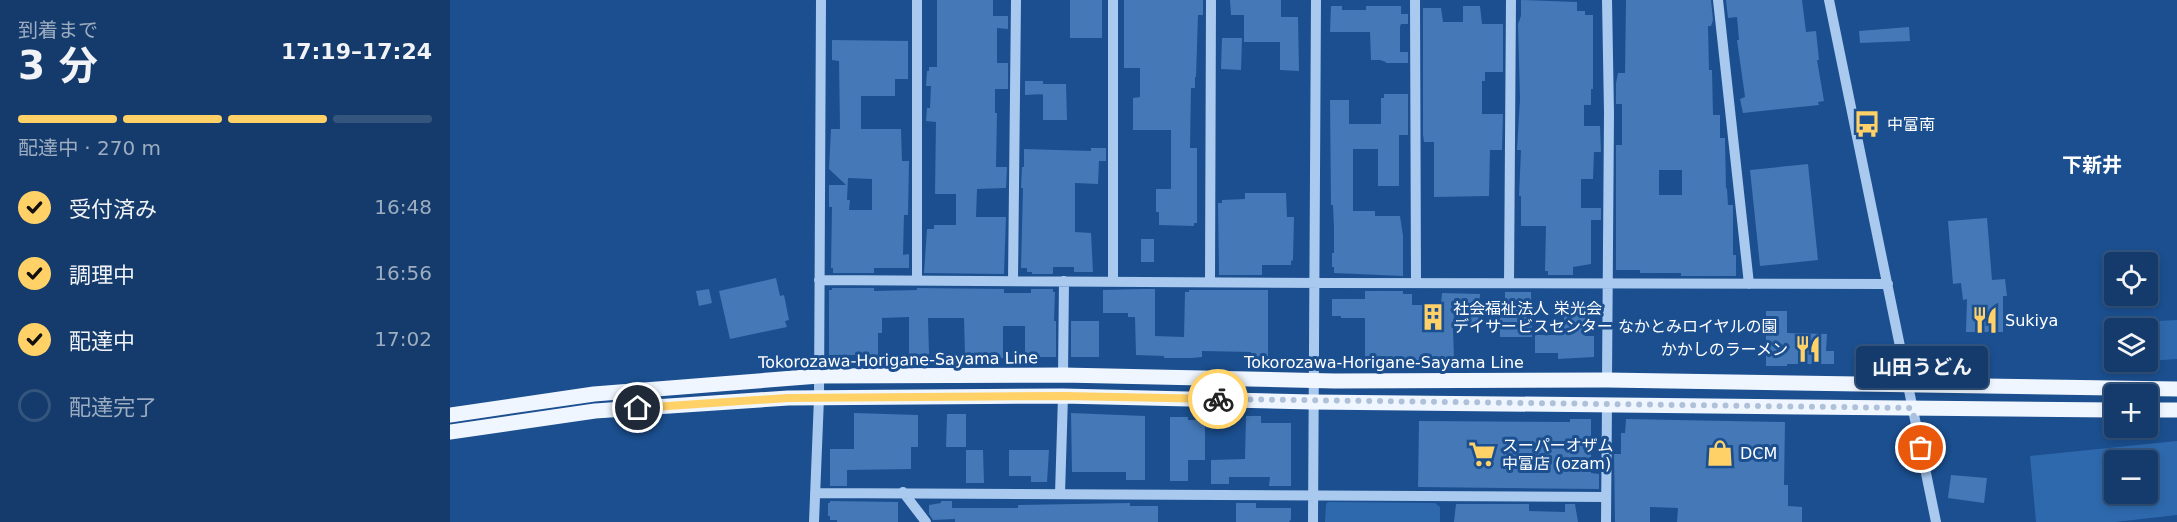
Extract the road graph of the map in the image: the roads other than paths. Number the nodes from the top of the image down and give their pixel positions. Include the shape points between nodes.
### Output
1 (822, 0) edge
2 (918, 0) edge
3 (1016, 0) edge
4 (1113, 0) edge
5 (1211, 0) edge
6 (1316, 0) edge
7 (1415, 0) edge
8 (1511, 0) edge
9 (1607, 0) edge
10 (1718, 0) edge
11 (1829, 0) edge
12 (819, 280) junction
13 (917, 280) junction
14 (1013, 281) junction
15 (1064, 281) junction
16 (1113, 282) junction
17 (1210, 282) junction
18 (1313, 283) junction
19 (1416, 283) junction
20 (1509, 283) junction
21 (1608, 283) junction
22 (1749, 284) junction
23 (1888, 284) junction
24 (1063, 375) junction
25 (819, 376) junction
26 (1312, 380) junction
27 (1608, 380) junction
28 (1907, 384) junction
29 (2177, 389) edge
30 (1064, 396) junction
31 (819, 398) junction
32 (1312, 402) junction
33 (1607, 404) junction
34 (1912, 408) junction
35 (2104, 410) edge
36 (2158, 410) edge
37 (2177, 410) edge
38 (450, 415) edge
39 (450, 432) edge
40 (903, 492) junction
41 (815, 493) junction
42 (1060, 494) junction
43 (1313, 495) junction
44 (1606, 496) junction
45 (814, 522) edge
46 (926, 522) edge
47 (1313, 522) edge
48 (1606, 522) edge
49 (1936, 522) edge

1 - 12 street
2 - 13 street
3 - 14 street
4 - 16 street
5 - 17 street
6 - 18 street
7 - 19 street
8 - 20 street
9 - 21 street
10 - 22 street
11 - 23 street
12 - 13 street
12 - 25 street
13 - 14 street
14 - 15 street
15 - 16 street
15 - 24 street
16 - 17 street
17 - 18 street
18 - 19 street
18 - 26 street
19 - 20 street
20 - 21 street
21 - 22 street
21 - 27 street
22 - 23 street
23 - 28 street
24 - 25 main road, Tokorozawa-Horigane-Sayama Line
24 - 26 main road, Tokorozawa-Horigane-Sayama Line
25 - 31 street
25 - 38 main road, Tokorozawa-Horigane-Sayama Line via 594,394
26 - 27 main road, Tokorozawa-Horigane-Sayama Line
26 - 32 street
27 - 28 main road, Tokorozawa-Horigane-Sayama Line
28 - 29 main road, Tokorozawa-Horigane-Sayama Line
28 - 34 street
30 - 31 main road
30 - 32 main road
30 - 42 street
31 - 39 main road via 595,411
31 - 41 street
32 - 33 main road
32 - 43 street
33 - 34 main road
33 - 44 street
34 - 35 main road
34 - 49 street
36 - 37 main road
40 - 41 street
40 - 42 street
40 - 46 street
41 - 45 street
42 - 43 street
43 - 44 street
43 - 47 street
44 - 48 street

